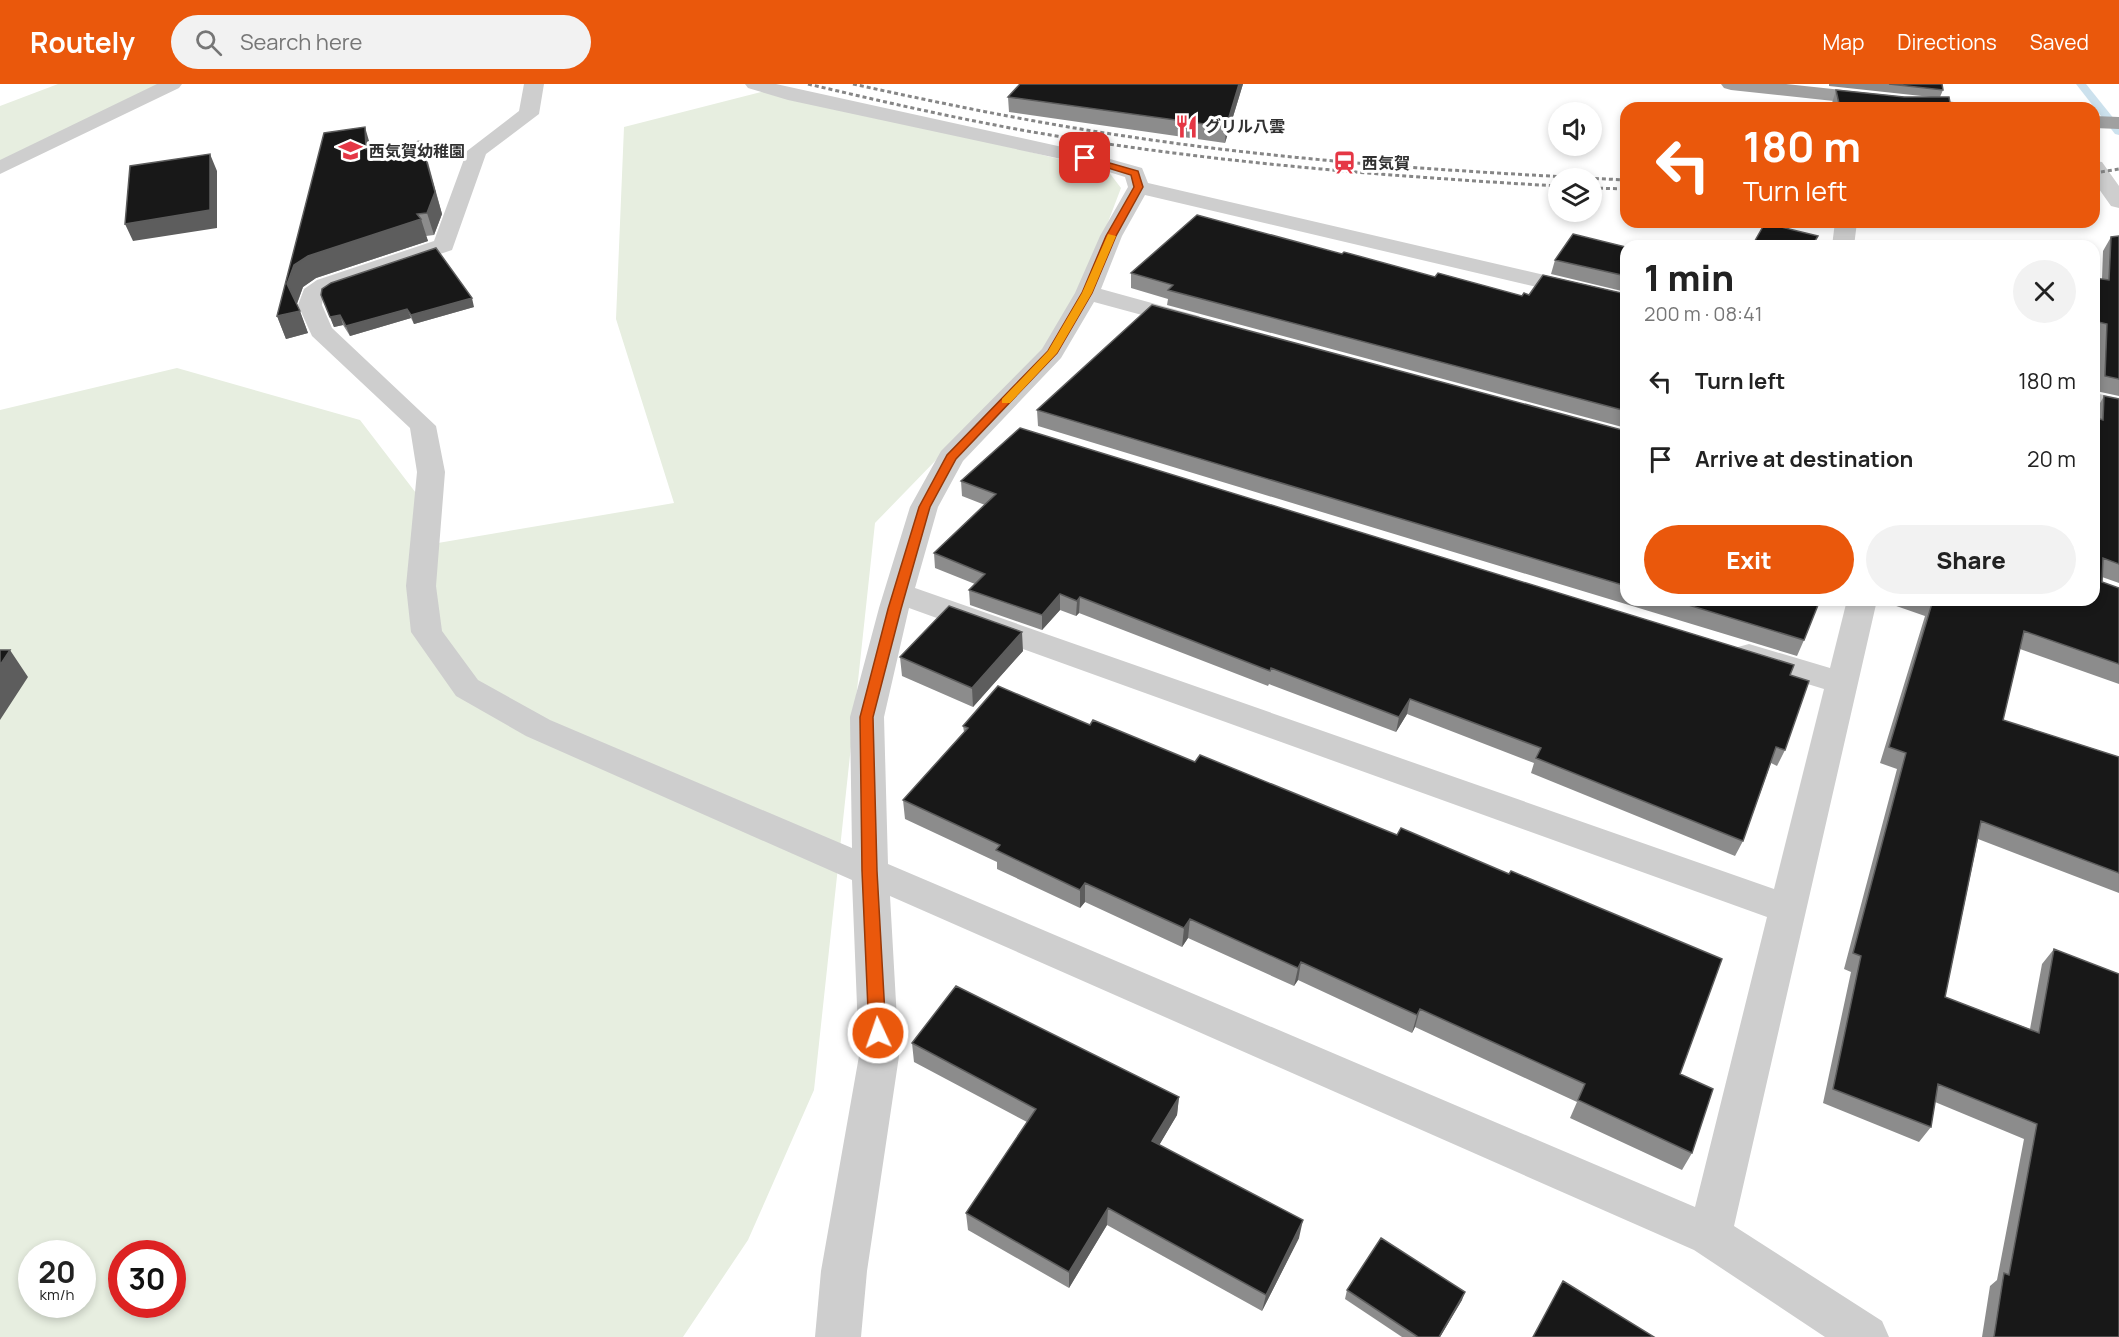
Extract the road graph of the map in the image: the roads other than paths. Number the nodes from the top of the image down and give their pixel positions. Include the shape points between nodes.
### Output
1 (172, 84) edge
2 (534, 84) edge
3 (755, 84) edge
4 (1731, 84) edge
5 (1898, 102) edge
6 (2100, 122) edge
7 (2119, 123) edge
8 (0, 168) edge
9 (2100, 175) edge
10 (1139, 187) junction
11 (2119, 201) edge
12 (1087, 293) junction
13 (1620, 300) edge
14 (1213, 327) edge
15 (2100, 402) edge
16 (2119, 406) edge
17 (986, 422) junction
18 (1020, 432) edge
19 (899, 593) junction
20 (1861, 606) edge
21 (1728, 648) edge
22 (1842, 683) junction
23 (870, 871) junction
24 (1788, 909) junction
25 (1710, 1235) junction
26 (838, 1337) edge
27 (1866, 1337) edge

1 - 8 street
2 - 23 street via 528,114 477,151 444,245 325,285 312,294 310,305 321,331 423,426 431,472 421,586 428,632 467,688 538,728
3 - 10 street via 1085,158 1134,173
4 - 5 highway
6 - 7 highway
9 - 11 street
10 - 12 street via 1111,236
10 - 13 street
12 - 14 street
12 - 17 street via 1052,353
15 - 16 street
17 - 18 street
17 - 19 street via 951,457 924,507
19 - 23 street via 867,717
19 - 24 street
20 - 22 street
21 - 22 street
22 - 24 street
23 - 25 street
23 - 26 street via 879,1056 844,1271
24 - 25 street
25 - 27 street

